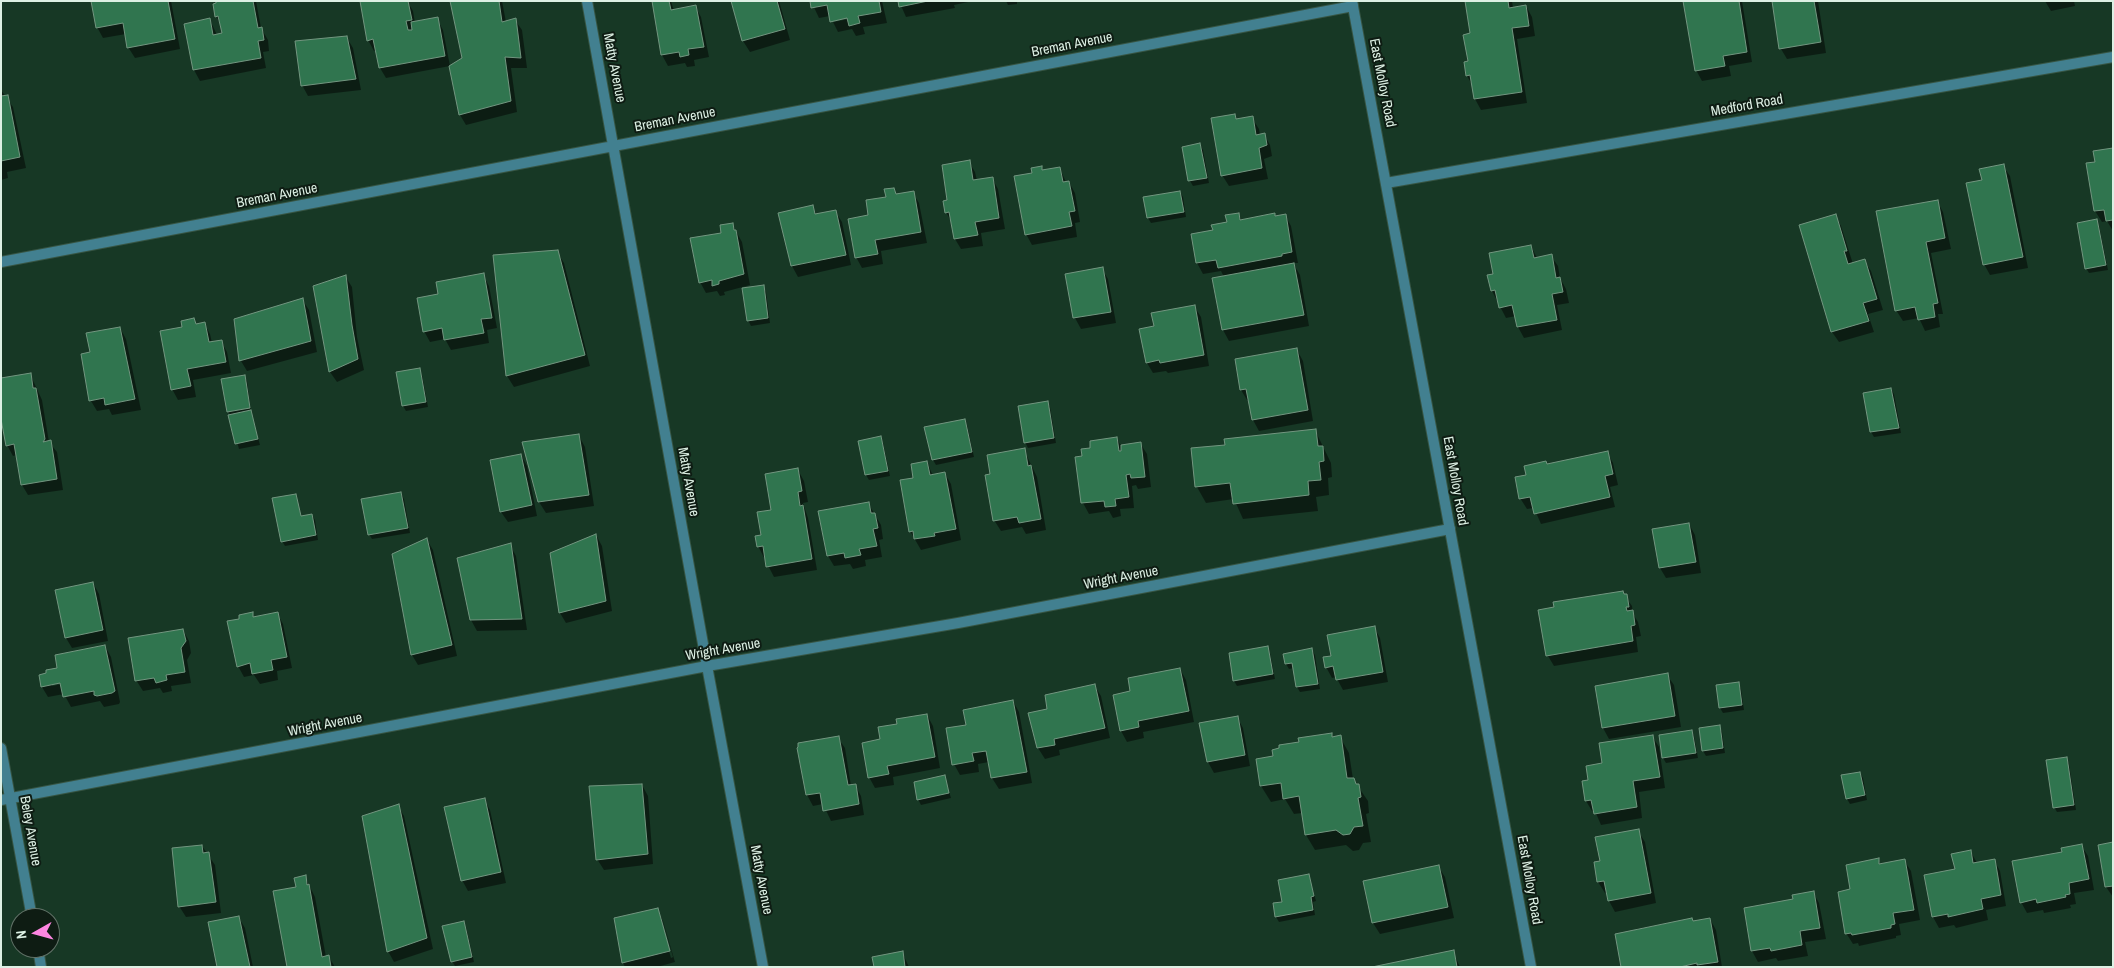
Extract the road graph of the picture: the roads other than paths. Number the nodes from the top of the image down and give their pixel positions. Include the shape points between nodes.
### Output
1 (587, 1) edge
2 (1353, 4) edge
3 (2113, 57) edge
4 (614, 146) junction
5 (1386, 183) junction
6 (1, 262) edge
7 (1450, 529) junction
8 (706, 666) junction
9 (1, 748) edge
10 (6, 799) edge
11 (30, 908) edge
12 (763, 967) edge
13 (1531, 967) edge

1 - 4 street, Matty Avenue
2 - 4 street, Breman Avenue
2 - 5 street, East Molloy Road
3 - 5 street, Medford Road
4 - 6 street, Breman Avenue
4 - 8 street, Matty Avenue
5 - 7 street, East Molloy Road
7 - 8 street, Wright Avenue via 967,621
7 - 13 street, East Molloy Road
8 - 10 street, Wright Avenue
8 - 12 street, Matty Avenue
9 - 10 street, Beley Avenue
10 - 11 street, Beley Avenue

